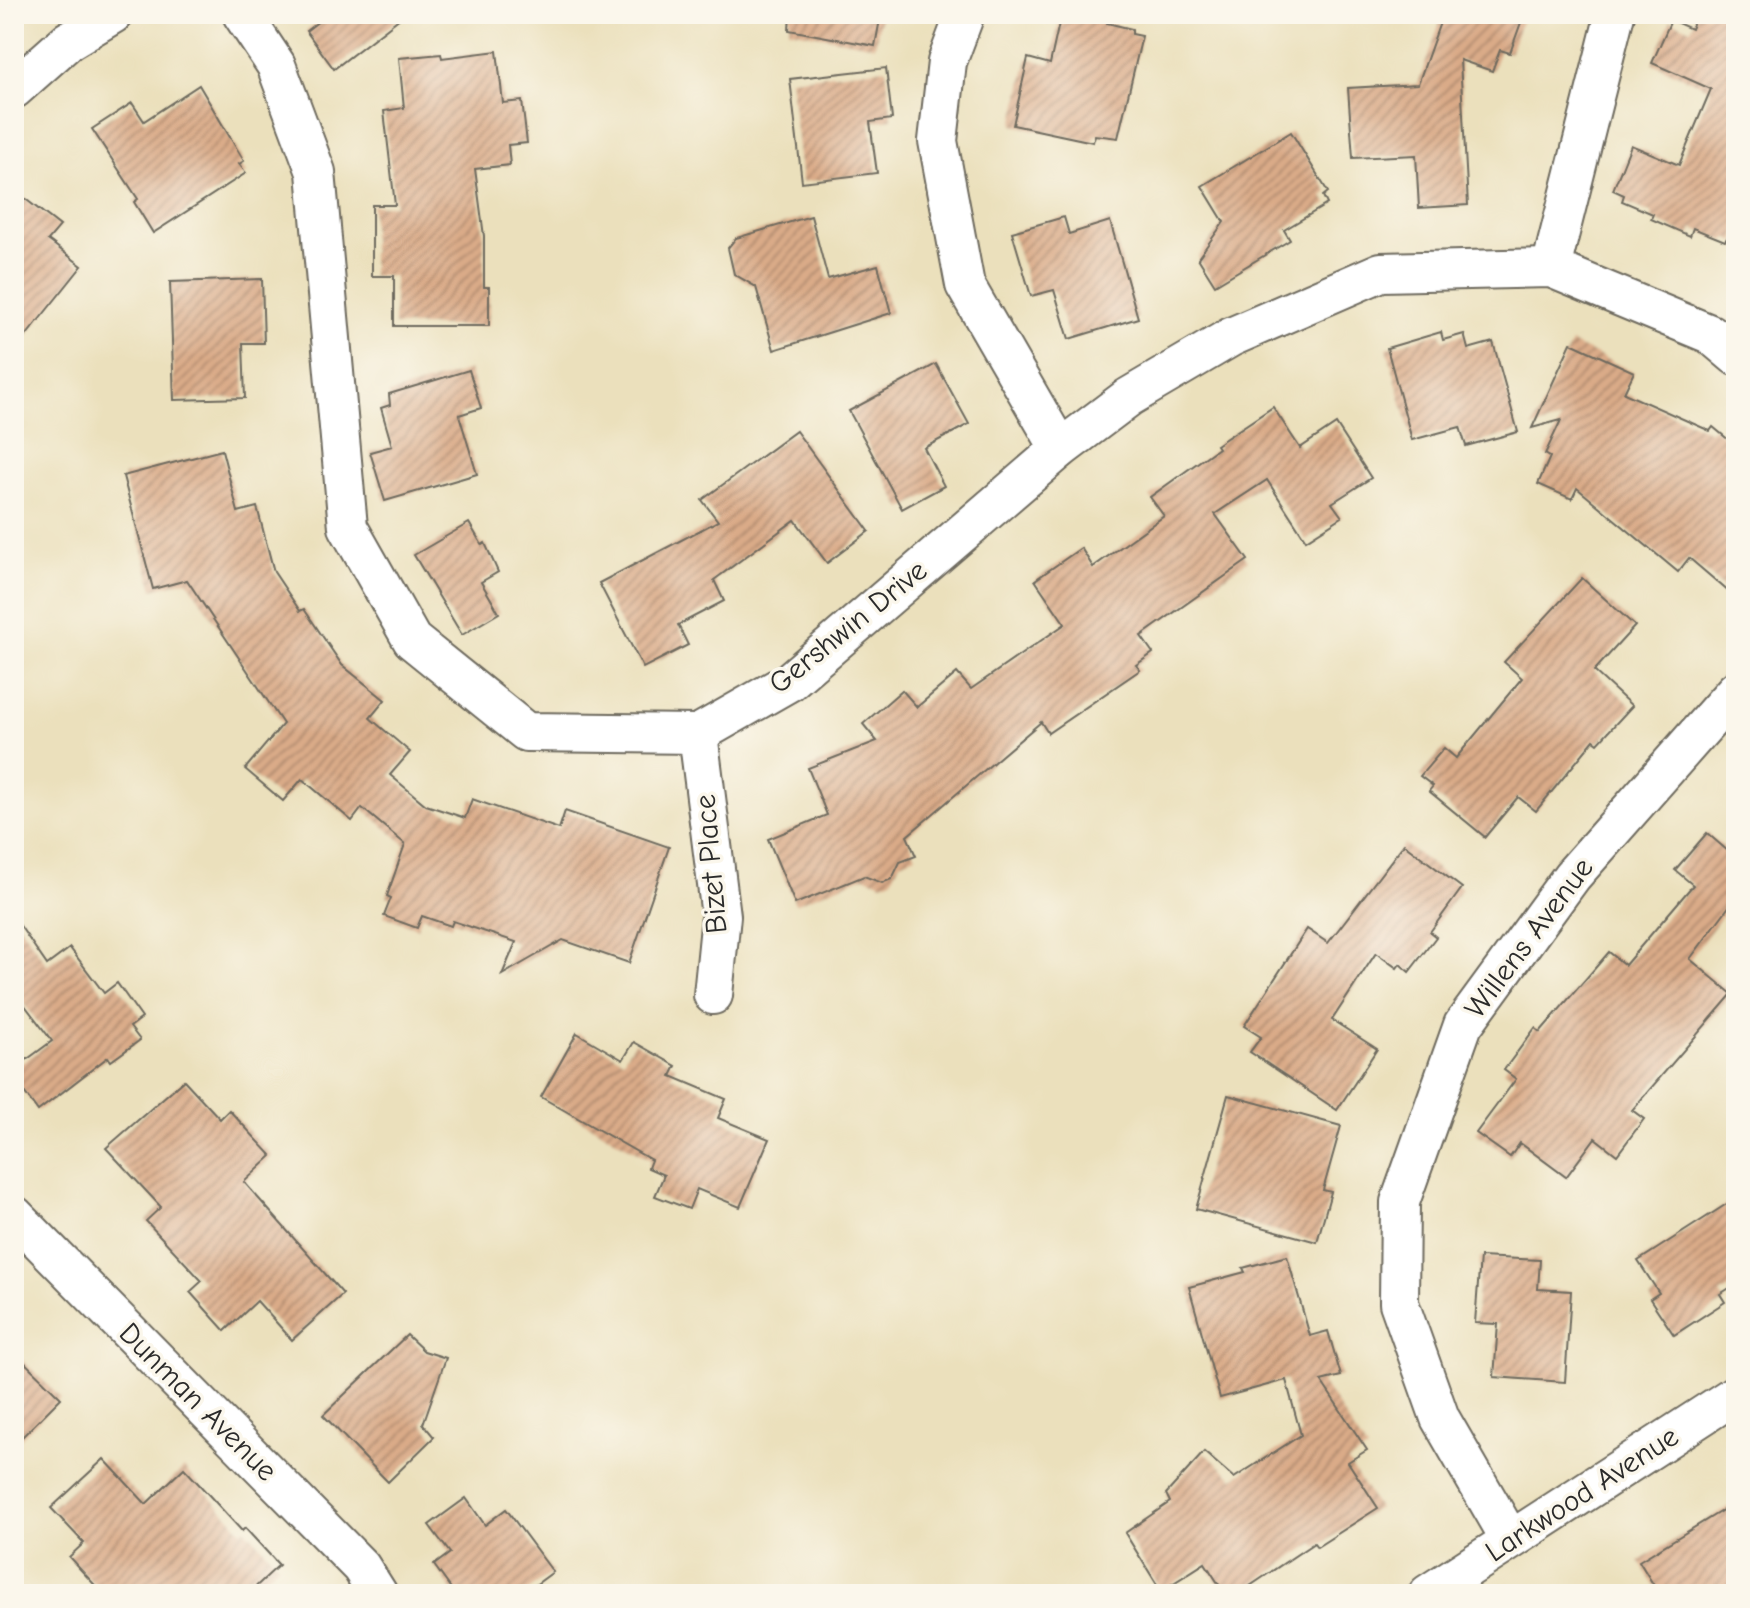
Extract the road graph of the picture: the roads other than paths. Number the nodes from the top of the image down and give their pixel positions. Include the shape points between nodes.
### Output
1 (113, 14) edge
2 (242, 14) edge
3 (965, 14) edge
4 (1615, 14) edge
5 (14, 89) edge
6 (1551, 268) junction
7 (1736, 356) edge
8 (1060, 449) junction
9 (1736, 690) edge
10 (698, 734) junction
11 (713, 995) dead end
12 (14, 1215) edge
13 (1736, 1394) edge
14 (1510, 1539) junction
15 (378, 1594) edge
16 (1428, 1594) edge

1 - 5 street via 68,41
2 - 10 street via 276,65 316,172 348,527 412,640 526,732
3 - 8 street via 947,62 938,141 965,285
4 - 6 street
6 - 7 street, Gershwin Drive via 1710,334
6 - 8 street, Gershwin Drive via 1381,272 1231,337 1129,397
8 - 10 street, Gershwin Drive via 789,682
9 - 14 street, Willens Avenue via 1572,876 1463,1025 1400,1202 1399,1303 1440,1418
10 - 11 street, Bizet Place via 721,916
12 - 15 street, Dunman Avenue via 361,1567
13 - 14 street, Larkwood Avenue
14 - 16 street, Larkwood Avenue

